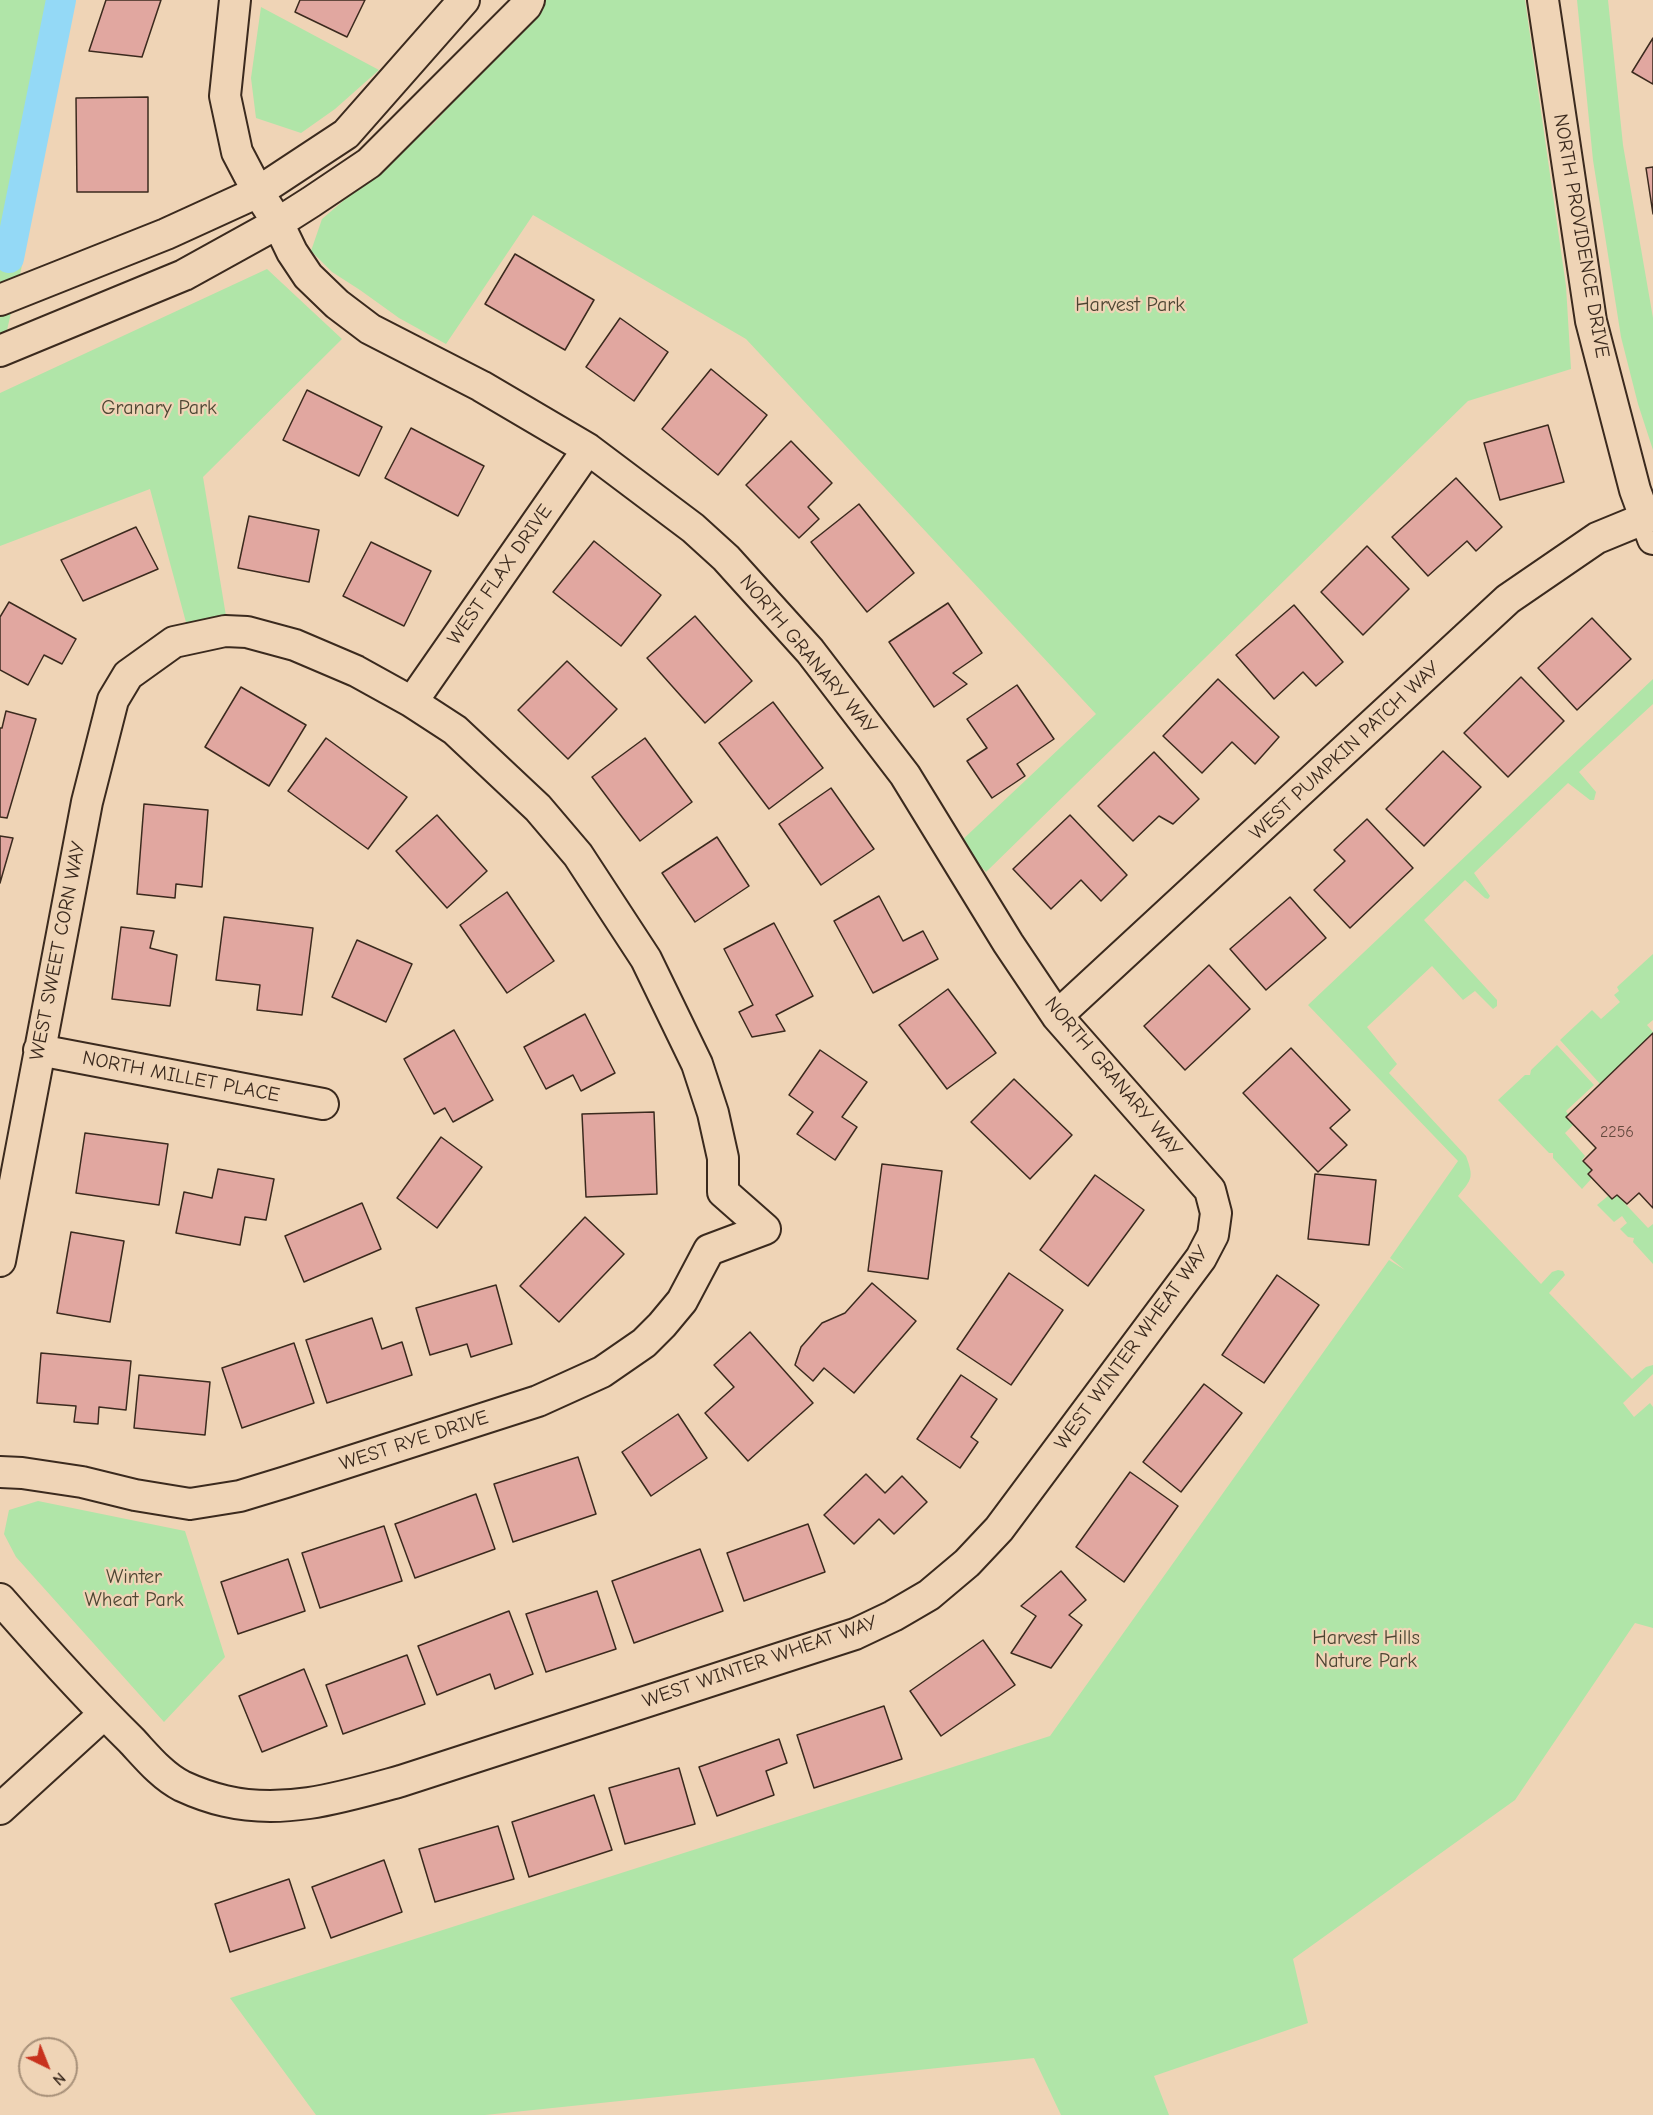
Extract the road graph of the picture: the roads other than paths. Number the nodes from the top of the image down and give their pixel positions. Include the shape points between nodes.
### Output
1 (235, 0) edge
2 (464, 0) edge
3 (529, 0) edge
4 (1543, 0) edge
5 (258, 192) junction
6 (278, 223) junction
7 (0, 300) edge
8 (0, 351) edge
9 (588, 449) junction
10 (1650, 524) edge
11 (412, 702) junction
12 (1058, 1016) junction
13 (39, 1050) junction
14 (323, 1104) dead end
15 (1216, 1213) joint
16 (765, 1229) joint
17 (0, 1261) edge
18 (0, 1472) edge
19 (0, 1599) edge
20 (104, 1714) junction
21 (0, 1809) edge

1 - 5 street, NORTH GRANARY WAY via 225,96 237,152
2 - 5 street via 346,134
3 - 6 street via 369,163
4 - 10 street, NORTH PROVIDENCE DRIVE via 1591,321 1635,490
5 - 6 street, NORTH GRANARY WAY
5 - 7 street via 166,234
6 - 8 street via 184,275
6 - 9 street, NORTH GRANARY WAY via 308,276 370,330 481,386
9 - 11 street, WEST FLAX DRIVE
9 - 12 street, NORTH GRANARY WAY via 710,543 810,651 905,775 1008,943
10 - 12 street, WEST PUMPKIN PATCH WAY via 1597,538 1508,599
11 - 13 street, WEST SWEET CORN WAY via 356,671 247,632 225,631 174,642 128,675 113,700 87,802
11 - 16 street, WEST SWEET CORN WAY via 455,729 538,808 597,882 646,959 697,1064 723,1158 723,1192
12 - 15 street, NORTH GRANARY WAY via 1210,1190
13 - 14 street, NORTH MILLET PLACE
13 - 17 street, WEST SWEET CORN WAY
15 - 20 street, WEST WINTER WHEAT WAY via 1213,1234 1201,1258 999,1529 929,1595 855,1634 400,1781 330,1801 298,1805 225,1801 181,1785 159,1769
16 - 18 street, WEST RYE DRIVE via 709,1250 682,1301 662,1325 644,1343 602,1372 538,1401 286,1482 240,1496 190,1504 82,1482
19 - 20 street, WEST WINTER WHEAT WAY
20 - 21 street

